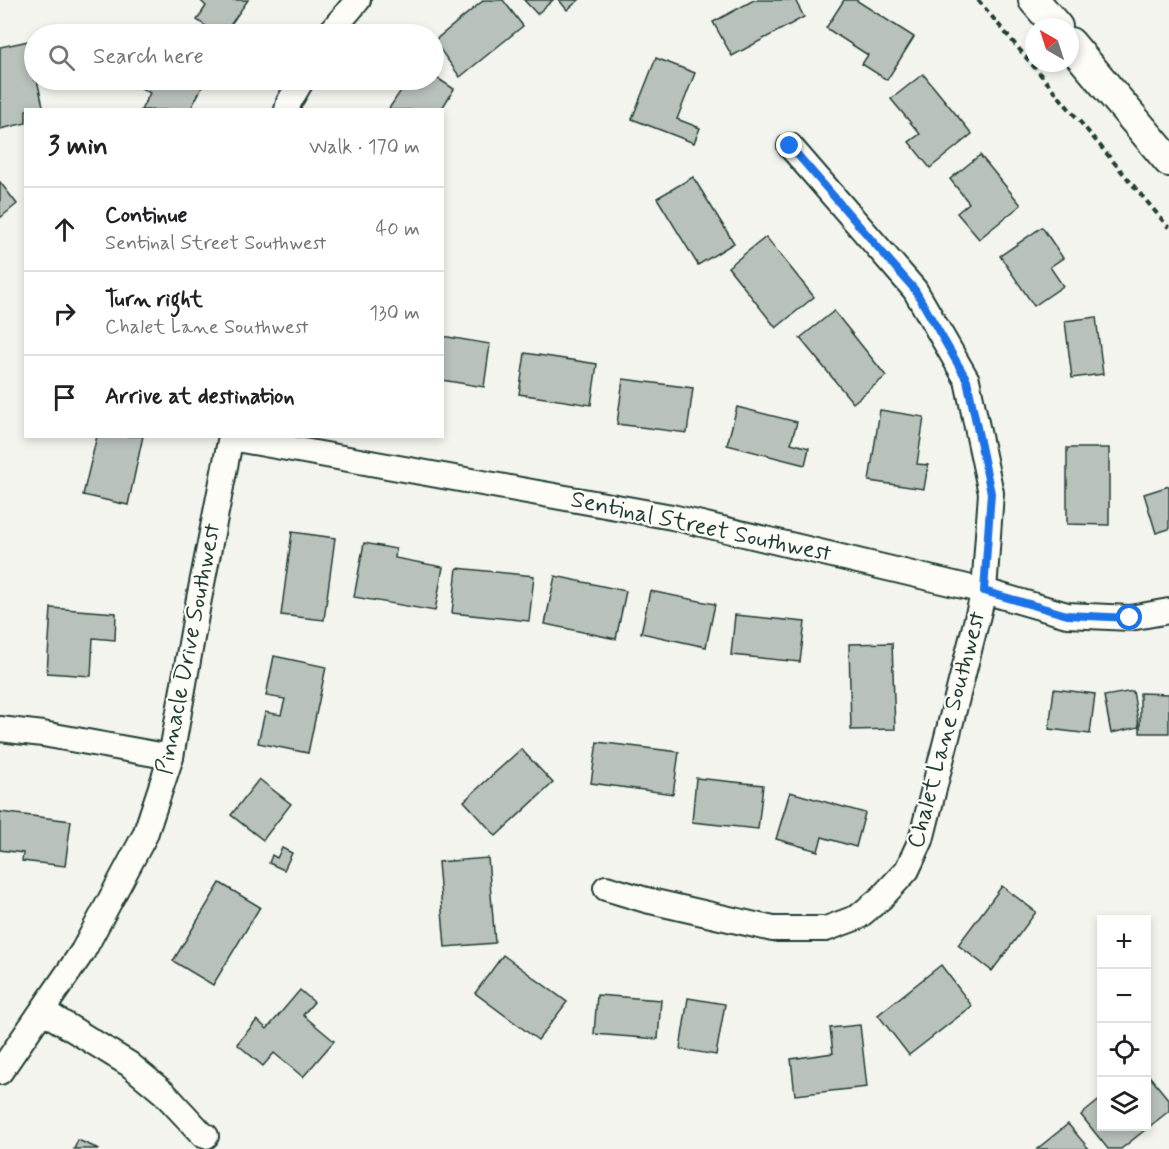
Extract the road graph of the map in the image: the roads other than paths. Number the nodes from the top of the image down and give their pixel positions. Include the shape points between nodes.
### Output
1 (358, 0) edge
2 (1034, 0) edge
3 (1049, 18) edge
4 (338, 24) edge
5 (1079, 54) edge
6 (296, 90) edge
7 (288, 108) edge
8 (790, 146) dead end
9 (1169, 161) edge
10 (231, 438) edge
11 (237, 438) edge
12 (984, 591) junction
13 (1169, 611) edge
14 (0, 729) edge
15 (171, 757) junction
16 (606, 888) dead end
17 (43, 1011) junction
18 (0, 1072) edge
19 (206, 1136) dead end

1 - 4 street
2 - 3 street
5 - 9 street
6 - 7 street
8 - 12 street, Chalet Lane Southwest via 915,290 967,380 991,493
10 - 15 street, Pinnacle Drive Southwest
11 - 12 street, Sentinal Street Southwest via 672,517
12 - 13 street, Sentinal Street Southwest via 1067,615 1130,618
12 - 16 street, Chalet Lane Southwest via 921,840 907,870 858,917 826,929 773,929
14 - 15 street
15 - 17 street, Pinnacle Drive Southwest via 145,835 83,951
17 - 18 street, Pinnacle Drive Southwest
17 - 19 street via 129,1064

